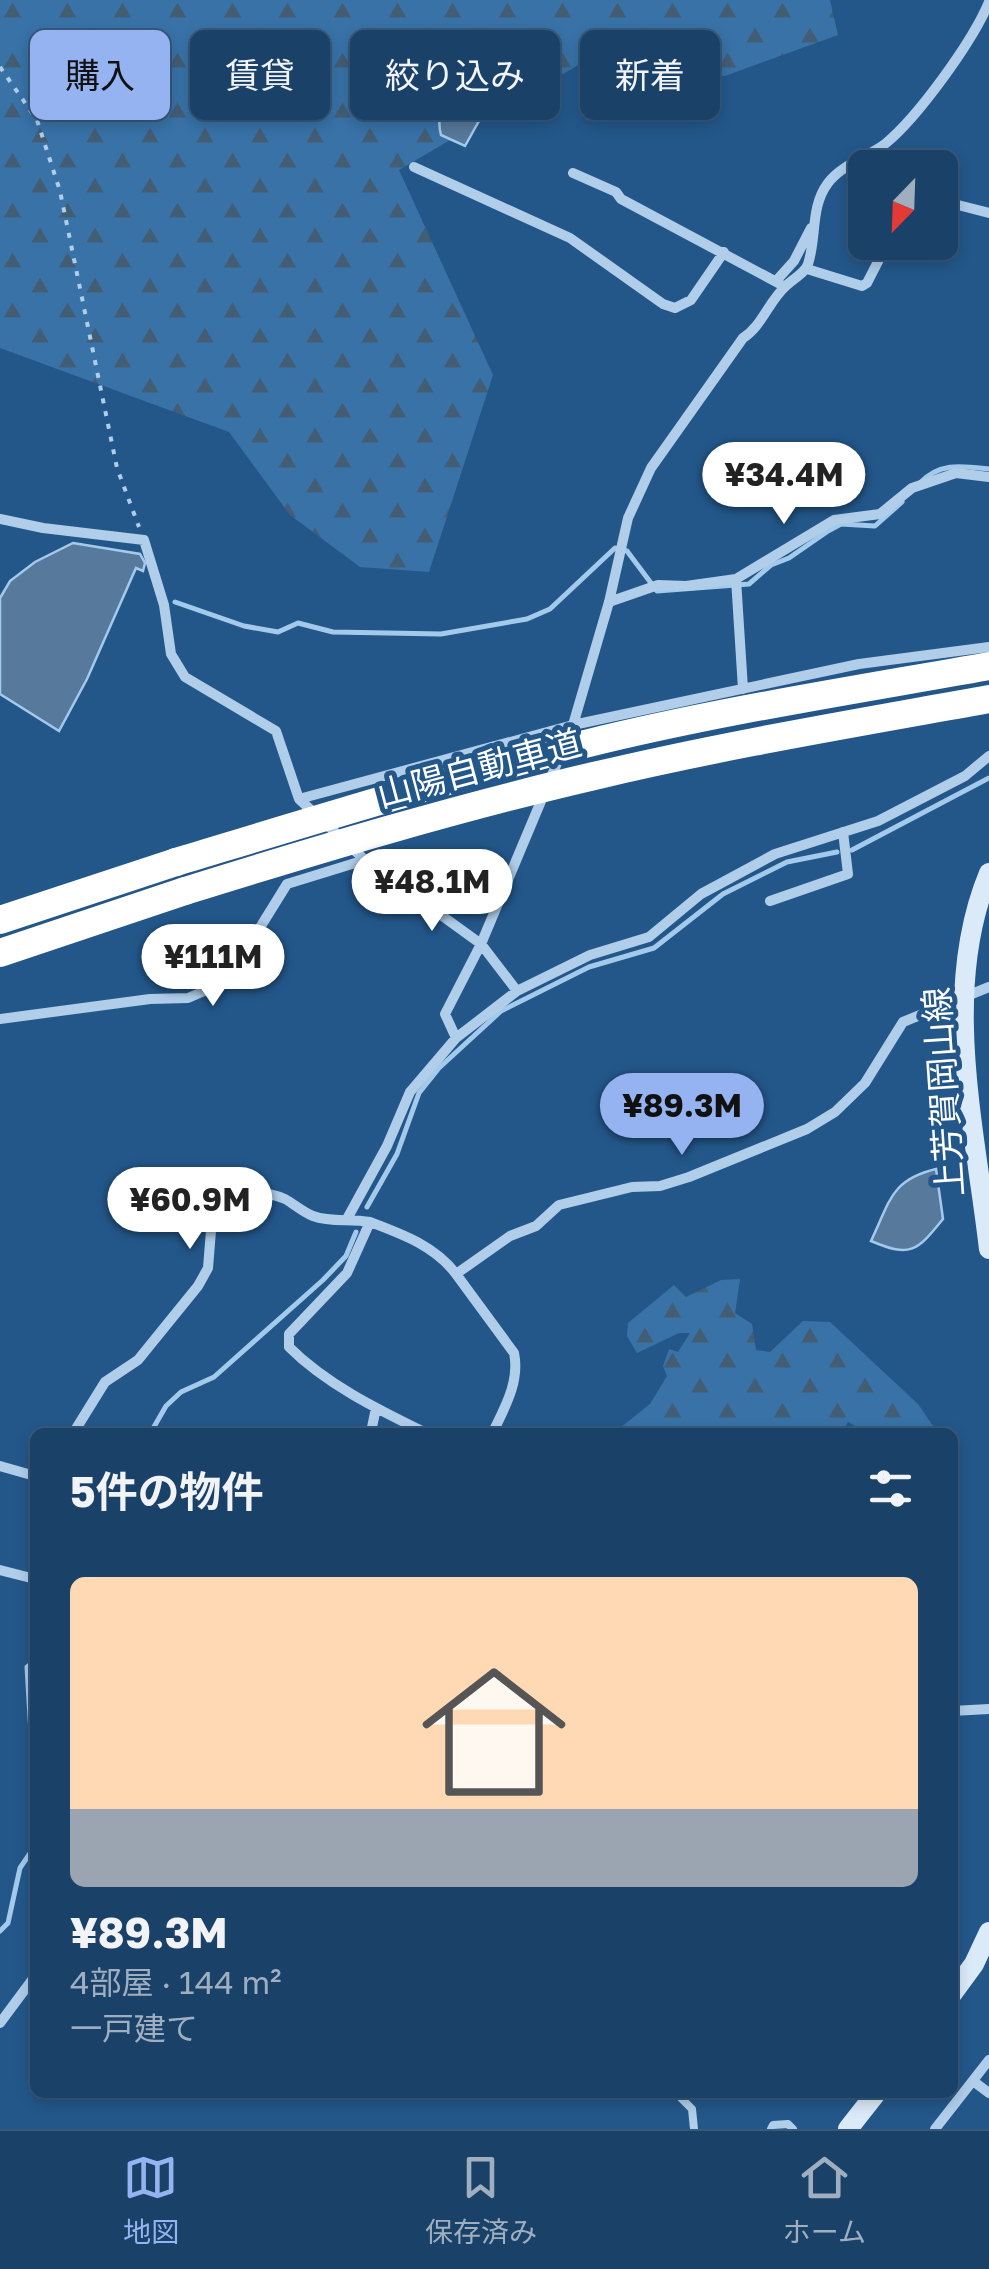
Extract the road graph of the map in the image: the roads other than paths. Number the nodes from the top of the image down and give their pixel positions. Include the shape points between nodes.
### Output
1 (989, 2) edge
2 (414, 167) dead end
3 (572, 173) dead end
4 (958, 205) edge
5 (989, 214) edge
6 (813, 224) junction
7 (724, 252) junction
8 (879, 260) edge
9 (807, 268) junction
10 (780, 284) junction
11 (989, 477) edge
12 (0, 519) edge
13 (737, 583) junction
14 (609, 602) junction
15 (989, 647) edge
16 (989, 666) edge
17 (742, 689) junction
18 (989, 699) edge
19 (573, 725) junction
20 (989, 756) edge
21 (299, 799) junction
22 (843, 832) junction
23 (365, 860) junction
24 (989, 873) edge
25 (770, 901) dead end
26 (0, 920) edge
27 (481, 944) junction
28 (0, 953) edge
29 (989, 987) edge
30 (516, 991) junction
31 (964, 996) junction
32 (0, 1019) edge
33 (456, 1038) junction
34 (348, 1217) junction
35 (370, 1222) junction
36 (989, 1249) edge
37 (456, 1274) junction
38 (376, 1408) junction
39 (76, 1428) edge
40 (372, 1428) edge
41 (416, 1428) edge
42 (495, 1428) edge
43 (0, 1466) edge
44 (30, 1475) edge
45 (0, 1570) edge
46 (30, 1578) edge
47 (989, 1709) edge
48 (958, 1710) edge
49 (989, 1932) edge
50 (982, 1970) edge
51 (30, 1982) edge
52 (958, 1989) edge
53 (0, 2024) edge
54 (989, 2060) edge
55 (973, 2081) junction
56 (989, 2093) edge
57 (681, 2098) edge
58 (871, 2098) edge
59 (694, 2129) edge
60 (771, 2129) edge
61 (793, 2129) edge
62 (848, 2129) edge
63 (935, 2129) edge

1 - 6 street via 968,44 896,135 831,178
2 - 7 street via 570,238 675,308 691,300
3 - 7 street
4 - 5 street
6 - 9 street
6 - 10 street
7 - 10 street
8 - 9 street via 862,286
9 - 10 street
10 - 14 street via 754,331 651,468 628,518
11 - 13 street via 956,473 916,487 880,514 834,520
12 - 21 street via 144,540 172,654 186,677 276,731
13 - 14 street via 653,586
13 - 17 street
14 - 19 street
15 - 17 street via 859,664
16 - 26 highway, 山陽自動車道, bridge via 589,744 176,862
17 - 19 street
18 - 28 highway, 山陽自動車道, bridge via 594,776 185,891
19 - 21 street
19 - 27 street
20 - 22 street via 965,776
21 - 23 street
22 - 25 street via 848,874
22 - 30 street via 774,854 701,894 649,937 590,954
23 - 27 street
23 - 32 street via 287,884 238,962 209,989 188,998
24 - 31 main road, 上芳賀岡山線 via 970,935
27 - 30 street
27 - 33 street via 445,1014
29 - 31 street
30 - 33 street
31 - 36 main road, 上芳賀岡山線
31 - 37 street via 903,1022 865,1084 807,1129 688,1177 560,1205
33 - 34 street via 410,1092
34 - 35 street
34 - 39 street via 315,1217 282,1198 220,1194 208,1268 198,1286 138,1360 105,1382
35 - 37 street via 443,1257
35 - 38 street via 347,1273 288,1334 289,1347 304,1363
37 - 42 street via 518,1368
38 - 40 street
38 - 41 street
43 - 44 street
45 - 46 street
47 - 48 street
49 - 50 main road
50 - 52 main road
51 - 53 street
54 - 55 street
55 - 56 street
55 - 63 street
57 - 59 lane via 692,2109
58 - 62 main road
60 - 61 lane

